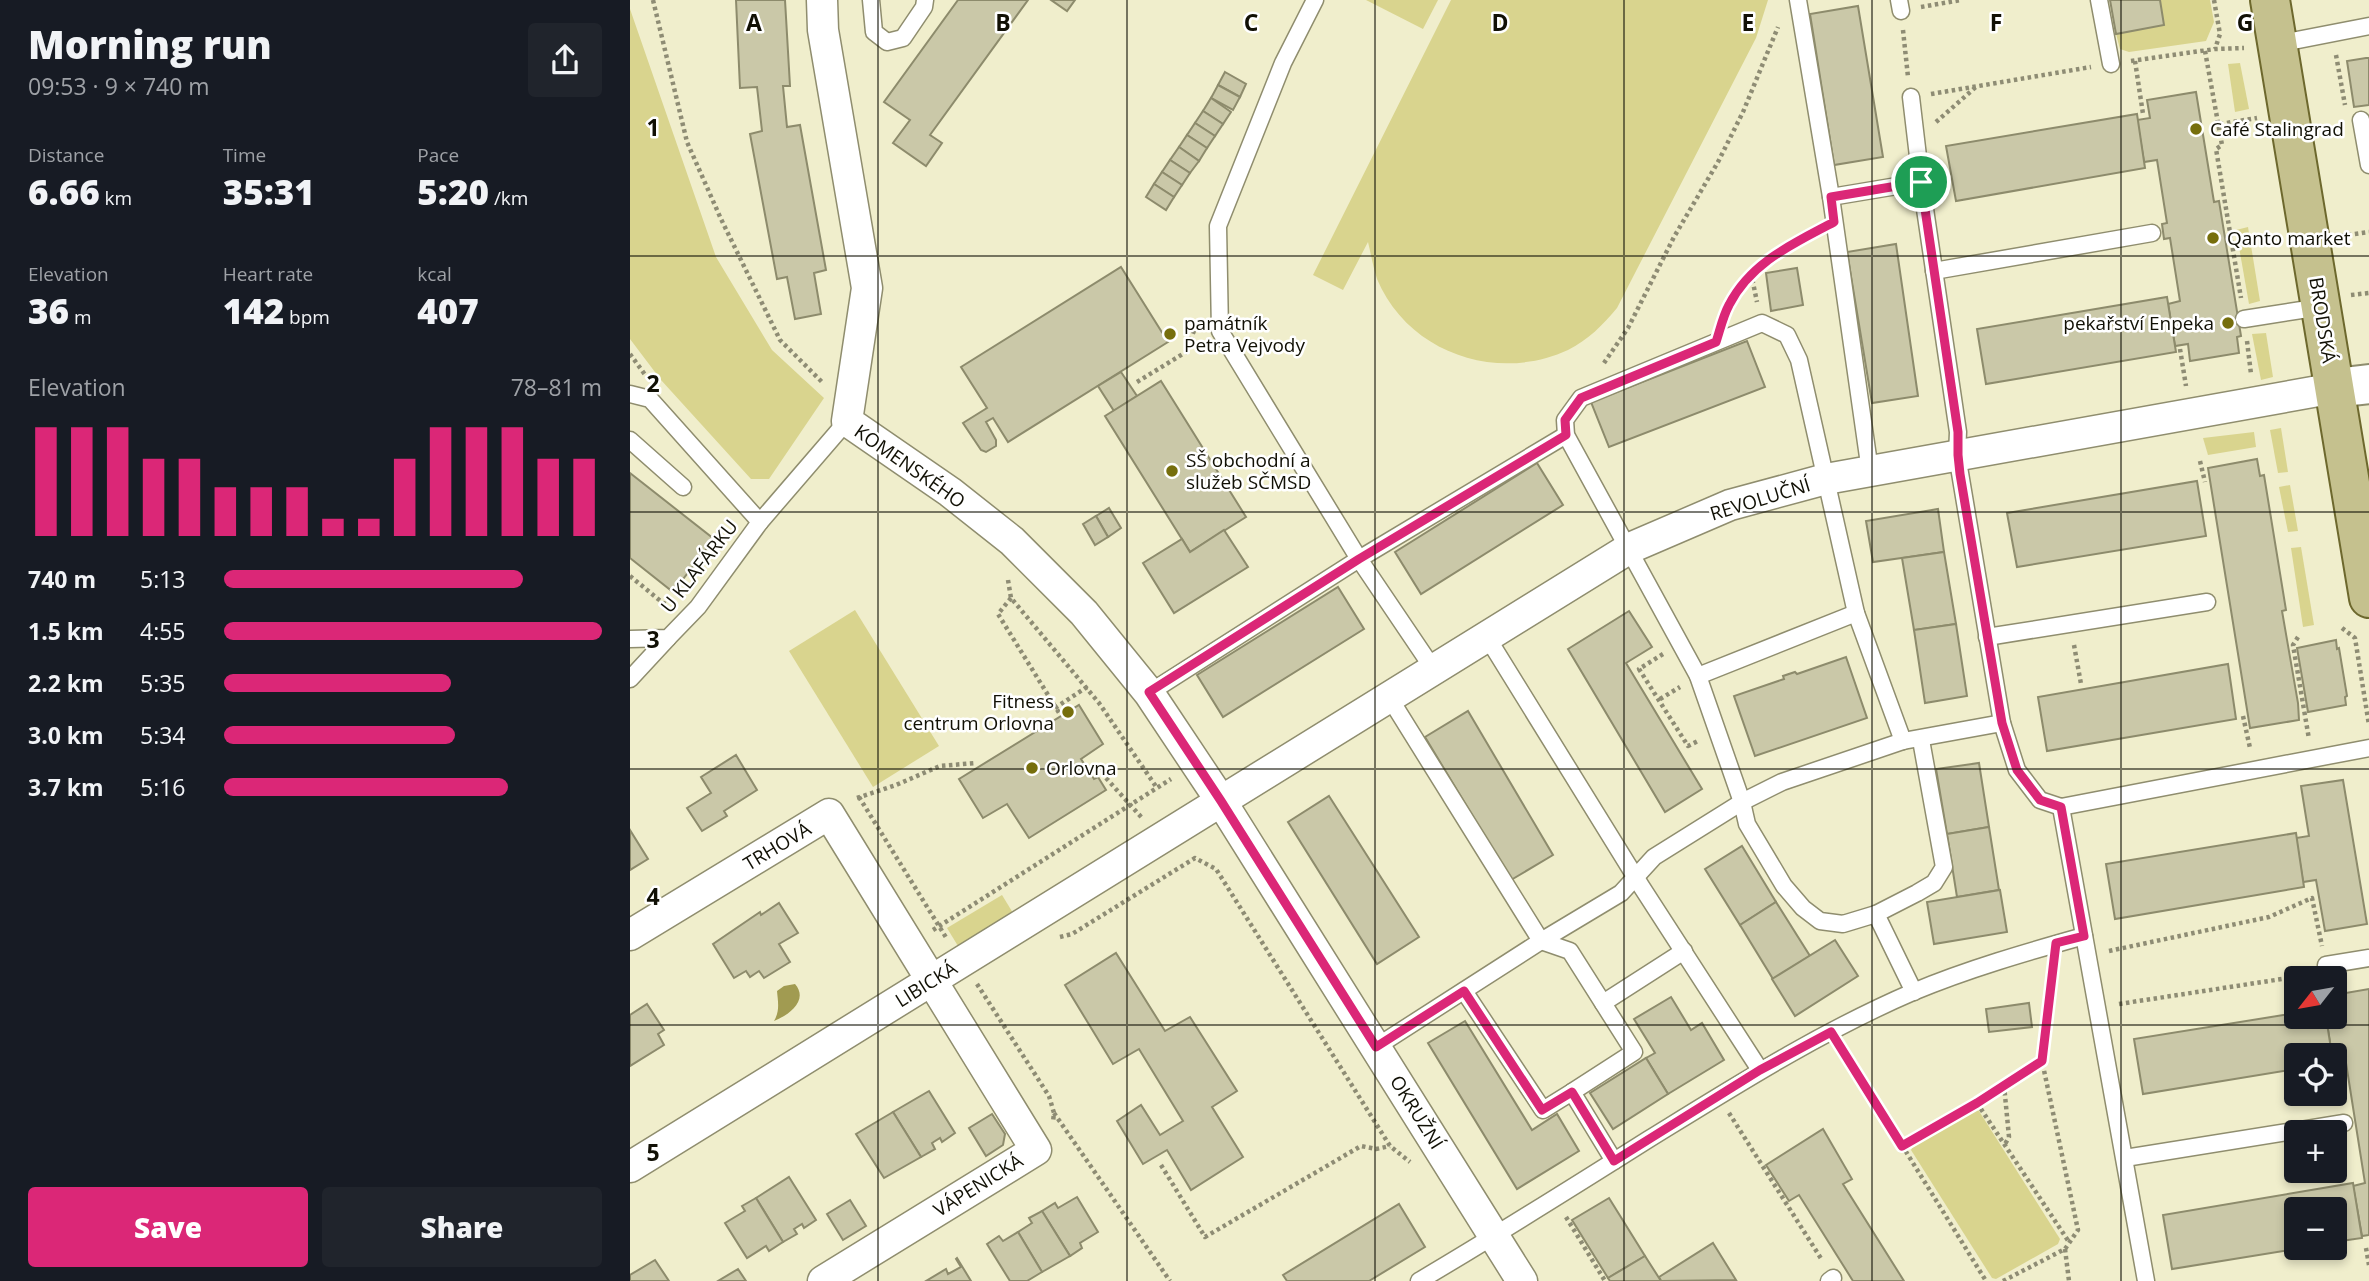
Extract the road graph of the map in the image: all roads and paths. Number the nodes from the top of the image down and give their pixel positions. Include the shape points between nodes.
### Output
1 (653, 0) edge
2 (822, 0) edge
3 (871, 0) edge
4 (925, 0) edge
5 (1315, 0) edge
6 (1798, 0) edge
7 (1961, 0) edge
8 (2099, 0) edge
9 (2214, 0) edge
10 (2270, 0) edge
11 (1900, 5) edge
12 (1780, 22) dead end
13 (2369, 26) edge
14 (2332, 33) junction
15 (2266, 46) junction
16 (2215, 49) junction
17 (2205, 51) junction
18 (2111, 64) joint
19 (1978, 86) junction
20 (1910, 92) junction
21 (2143, 114) dead end
22 (2265, 117) dead end
23 (2361, 120) joint
24 (2220, 124) junction
25 (1916, 143) junction
26 (2369, 165) edge
27 (1921, 182) junction
28 (1831, 197) junction
29 (1834, 222) junction
30 (2369, 232) edge
31 (2152, 233) dead end
32 (2336, 237) dead end
33 (1934, 271) junction
34 (1751, 272) junction
35 (2321, 307) junction
36 (1195, 318) dead end
37 (2244, 319) junction
38 (1762, 323) junction
39 (1716, 342) junction
40 (2180, 349) dead end
41 (630, 354) edge
42 (646, 376) dead end
43 (1137, 382) dead end
44 (2352, 386) edge
45 (2253, 387) dead end
46 (1601, 390) junction
47 (630, 394) edge
48 (2188, 396) dead end
49 (847, 421) junction
50 (1566, 435) junction
51 (630, 440) edge
52 (1958, 455) junction
53 (2200, 461) dead end
54 (1870, 471) junction
55 (1826, 479) junction
56 (2205, 482) dead end
57 (683, 487) dead end
58 (760, 522) junction
59 (1630, 548) junction
60 (1359, 559) junction
61 (630, 576) edge
62 (2369, 598) edge
63 (2207, 602) dead end
64 (677, 607) dead end
65 (1856, 613) junction
66 (2070, 624) junction
67 (2342, 628) dead end
68 (1487, 637) junction
69 (1987, 637) junction
70 (668, 638) junction
71 (2298, 638) dead end
72 (630, 639) edge
73 (1682, 643) junction
74 (1434, 670) junction
75 (1698, 676) junction
76 (630, 679) edge
77 (2081, 684) dead end
78 (1087, 687) junction
79 (1149, 692) junction
80 (1390, 697) junction
81 (1055, 708) junction
82 (1060, 716) dead end
83 (2243, 716) dead end
84 (2002, 723) junction
85 (2369, 725) edge
86 (1717, 730) junction
87 (1921, 740) junction
88 (1903, 741) junction
89 (2369, 748) edge
90 (2312, 759) junction
91 (975, 763) dead end
92 (2254, 770) junction
93 (1106, 778) dead end
94 (1221, 801) junction
95 (1742, 802) junction
96 (1130, 804) junction
97 (2061, 807) junction
98 (1179, 867) dead end
99 (1635, 876) junction
100 (1876, 914) junction
101 (630, 935) edge
102 (2084, 936) junction
103 (1541, 941) junction
104 (2056, 943) junction
105 (1684, 951) junction
106 (2087, 955) junction
107 (2369, 958) edge
108 (2326, 965) junction
109 (931, 980) junction
110 (977, 984) dead end
111 (1464, 991) junction
112 (1914, 992) junction
113 (1604, 1003) junction
114 (2097, 1008) junction
115 (1831, 1032) junction
116 (1376, 1047) junction
117 (2042, 1061) junction
118 (1760, 1070) junction
119 (2004, 1085) junction
120 (1572, 1092) junction
121 (1049, 1096) dead end
122 (1718, 1096) junction
123 (1977, 1103) junction
124 (1054, 1113) dead end
125 (2284, 1133) edge
126 (2005, 1143) junction
127 (1902, 1146) junction
128 (2125, 1158) junction
129 (1614, 1161) junction
130 (1161, 1165) dead end
131 (630, 1167) edge
132 (1554, 1199) junction
133 (1495, 1236) junction
134 (2069, 1242) junction
135 (2065, 1248) junction
136 (2367, 1248) dead end
137 (2369, 1262) edge
138 (1831, 1280) edge
139 (823, 1281) edge
140 (1170, 1281) edge
141 (1419, 1281) edge
142 (1522, 1281) edge
143 (1605, 1281) edge
144 (1986, 1281) edge
145 (2003, 1281) edge
146 (2069, 1281) edge
147 (2146, 1281) edge

1 - 49 path via 687,142 721,219 780,340 821,380
2 - 49 street, KOMENSKÉHO via 823,30 867,288
3 - 4 lane via 874,32 887,42 903,38
5 - 60 lane via 1283,63 1218,226 1220,331
6 - 28 lane
7 - 11 path
8 - 18 lane
9 - 16 path via 2220,34
10 - 15 main road, BRODSKÁ
11 - 20 path
12 - 46 path via 1718,162 1602,367
13 - 14 lane
14 - 15 lane
14 - 23 path via 2349,121
15 - 16 path
15 - 35 main road, BRODSKÁ
16 - 17 path
17 - 21 path via 2135,61
17 - 24 path
18 - 19 path
19 - 20 path
19 - 25 path
20 - 25 lane
22 - 24 path
23 - 26 lane
24 - 37 path via 2222,145 2216,149
25 - 27 lane
27 - 28 lane
27 - 33 lane
28 - 29 lane
29 - 34 path
29 - 54 lane
30 - 32 path
31 - 33 lane
33 - 52 lane
34 - 38 path
34 - 39 path via 1728,307
35 - 37 lane
35 - 44 main road, BRODSKÁ
36 - 43 path via 1186,352
37 - 45 path
38 - 39 lane
38 - 55 lane via 1787,335 1799,360
39 - 46 lane
40 - 48 path
41 - 42 path
44 - 52 street, REVOLUČNÍ
44 - 62 main road, BRODSKÁ
46 - 50 lane via 1581,398 1565,420
47 - 58 lane, U KLAFÁRKU via 650,399
49 - 58 lane, U KLAFÁRKU
49 - 79 street, KOMENSKÉHO via 1012,541 1084,613
50 - 59 lane
50 - 60 lane
51 - 57 lane
52 - 54 street, REVOLUČNÍ
52 - 69 lane
53 - 56 path
54 - 55 street, REVOLUČNÍ
55 - 59 street, REVOLUČNÍ via 1730,505
55 - 65 lane
58 - 70 lane, U KLAFÁRKU via 698,607
59 - 68 street, REVOLUČNÍ
59 - 73 lane
60 - 74 lane
60 - 79 lane
61 - 64 path via 663,603
63 - 66 lane
65 - 75 lane
65 - 88 lane
66 - 69 lane
66 - 77 path
67 - 85 path via 2355,638
68 - 74 street, REVOLUČNÍ
68 - 99 lane
69 - 84 lane
70 - 72 lane, U KLAFÁRKU
70 - 76 lane
71 - 90 path via 2293,645
73 - 75 lane
73 - 86 path via 1639,669 1688,746
74 - 80 street, REVOLUČNÍ
75 - 86 lane
78 - 81 path
78 - 81 path via 1011,598 998,614
78 - 96 path via 1157,788
79 - 94 street, KOMENSKÉHO
80 - 94 street, REVOLUČNÍ
80 - 103 lane
81 - 82 path
83 - 92 path
84 - 87 lane
84 - 97 lane via 2017,770 2040,800
86 - 95 lane
87 - 88 lane
87 - 100 lane via 1944,867 1934,883
88 - 95 lane via 1782,782
89 - 90 lane
90 - 92 lane
91 - 96 path via 940,766 859,797 939,926
92 - 97 lane
93 - 96 path
94 - 109 street, LIBICKÁ
94 - 116 street, OKRUŽNÍ
95 - 99 lane via 1654,857
95 - 100 lane via 1747,824 1784,886 1803,908 1820,921 1843,923
97 - 102 lane
98 - 130 path via 1195,858 1216,869 1390,1146 1361,1146 1205,1237
99 - 103 lane via 1621,893
99 - 105 lane
100 - 112 lane
101 - 109 street, TRHOVÁ via 829,814
102 - 104 lane
102 - 106 lane
103 - 111 lane
103 - 113 lane via 1570,951
104 - 112 lane
104 - 117 path
105 - 113 lane
105 - 118 lane
106 - 108 path via 2269,918 2312,898
106 - 114 lane
107 - 108 lane
108 - 114 path via 2309,975
109 - 131 street, LIBICKÁ
109 - 139 street, VÁPENICKÁ via 1035,1150
110 - 121 path
111 - 116 lane
111 - 120 lane via 1542,1110
112 - 115 lane
113 - 120 lane via 1634,1052
114 - 128 lane
115 - 118 lane
115 - 127 path
116 - 133 street, OKRUŽNÍ
117 - 119 path
117 - 134 path via 2078,1230
118 - 122 lane
119 - 123 path
119 - 126 path via 2009,1137
120 - 129 lane
122 - 129 lane
122 - 138 path
123 - 126 path
123 - 127 path
124 - 140 path
125 - 128 lane
126 - 134 path
127 - 144 path
128 - 147 lane
129 - 132 lane
132 - 133 lane
132 - 143 path
133 - 141 lane
133 - 142 street, OKRUŽNÍ
134 - 135 path
135 - 145 path
135 - 146 path
136 - 137 path

